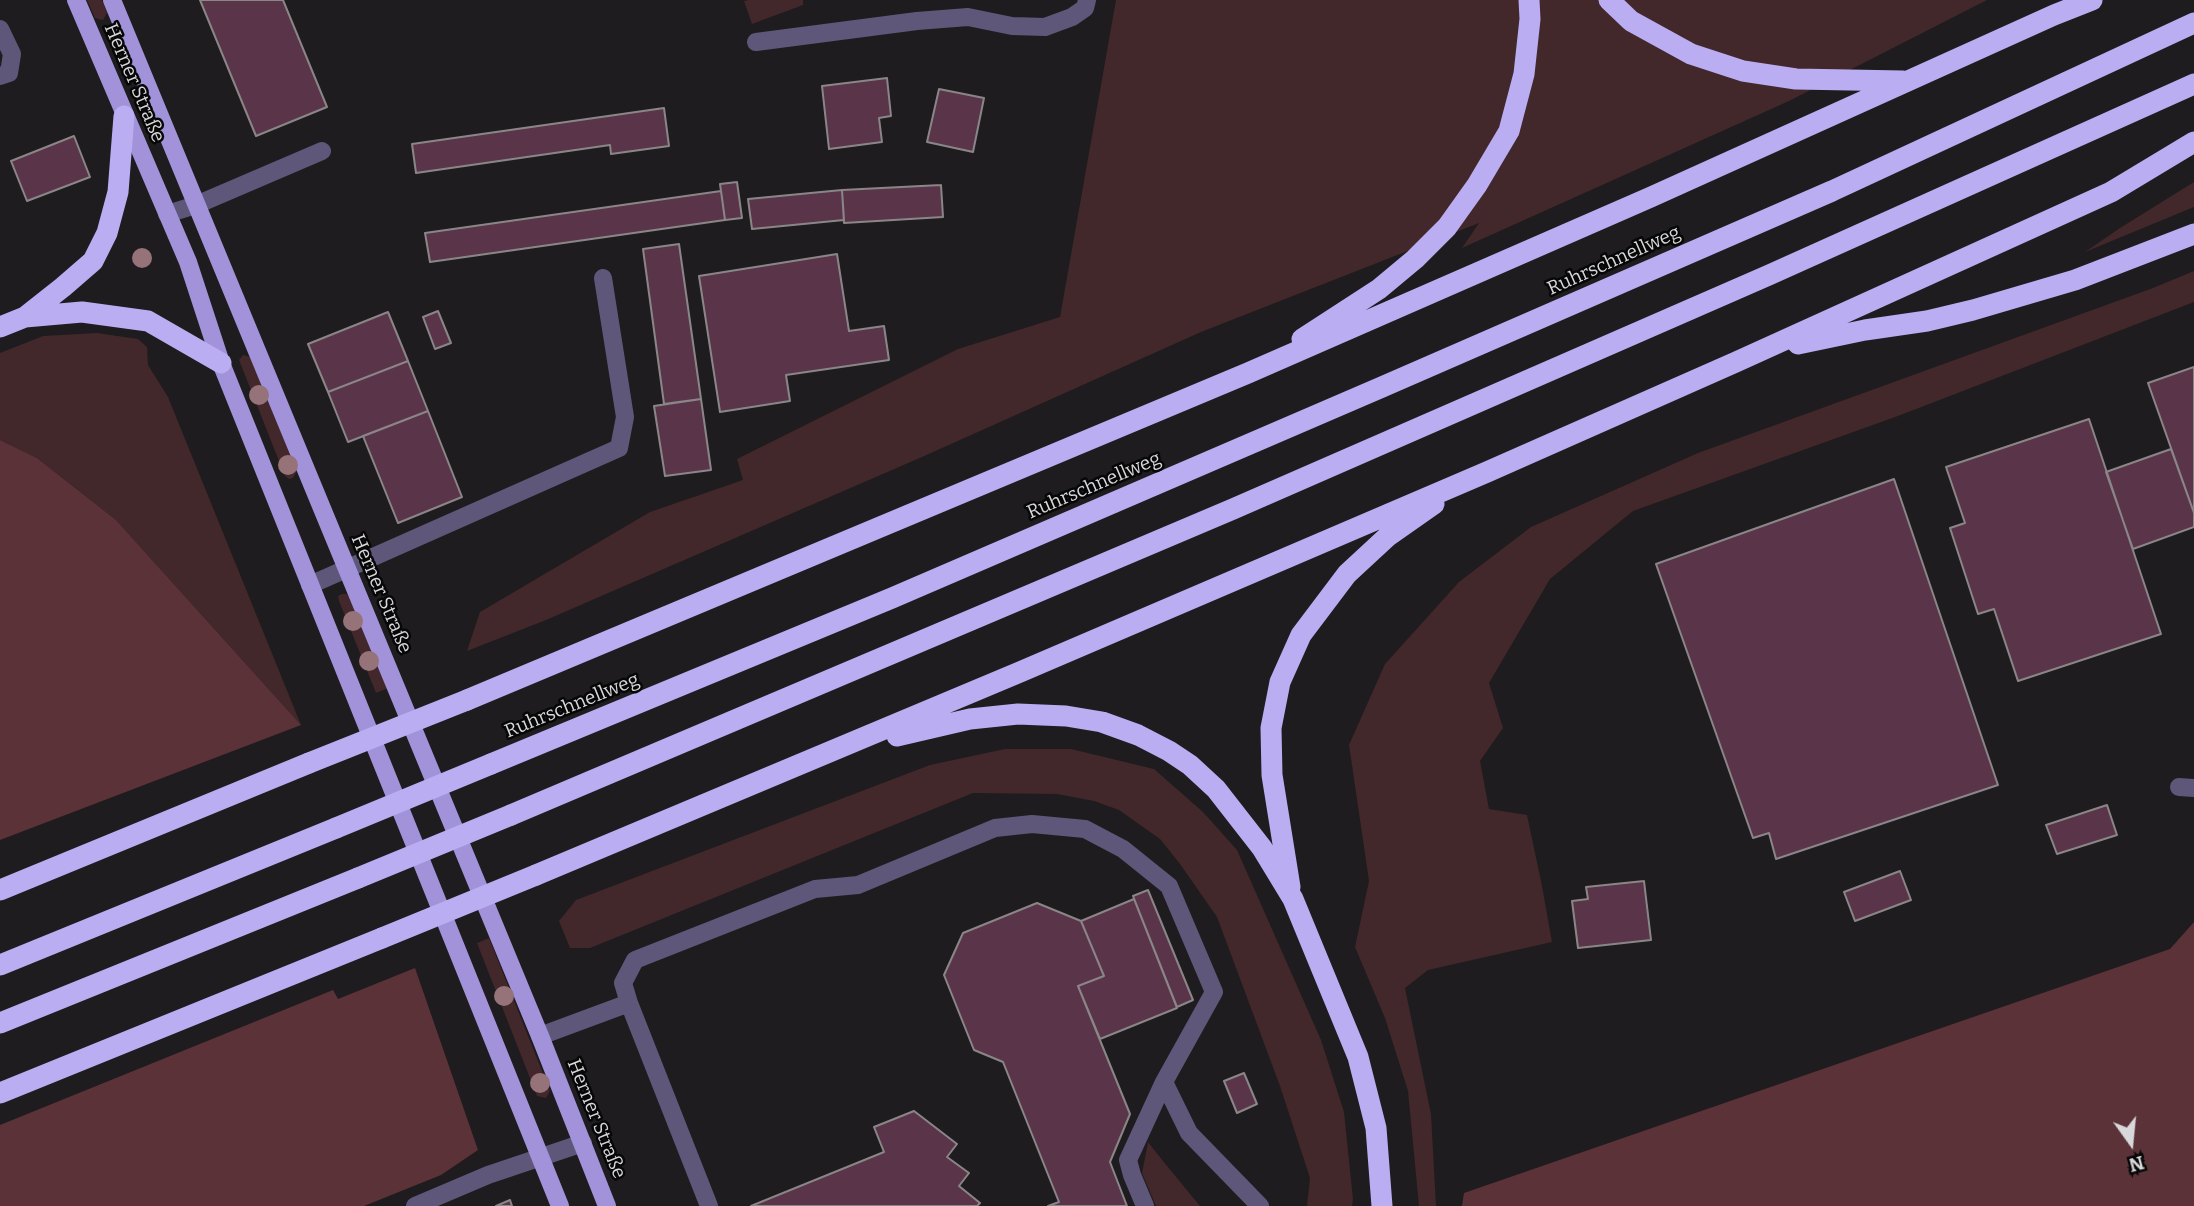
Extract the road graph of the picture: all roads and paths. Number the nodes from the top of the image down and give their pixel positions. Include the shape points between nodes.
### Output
1 (76, 0) edge
2 (112, 0) edge
3 (1087, 0) edge
4 (1529, 0) edge
5 (1609, 0) edge
6 (2092, 0) edge
7 (2194, 23) edge
8 (0, 29) edge
9 (756, 42) dead end
10 (0, 76) edge
11 (1908, 81) junction
12 (2194, 84) edge
13 (124, 116) junction
14 (2194, 142) edge
15 (322, 151) dead end
16 (196, 205) junction
17 (167, 214) junction
18 (2194, 234) edge
19 (603, 278) dead end
20 (25, 317) junction
21 (0, 327) edge
22 (1736, 362) junction
23 (221, 363) junction
24 (1248, 373) junction
25 (1487, 471) junction
26 (348, 569) junction
27 (310, 585) junction
28 (794, 768) junction
29 (0, 891) edge
30 (1293, 900) junction
31 (0, 965) edge
32 (629, 1003) junction
33 (0, 1023) edge
34 (540, 1036) junction
35 (1164, 1082) junction
36 (0, 1093) edge
37 (583, 1143) junction
38 (540, 1158) junction
39 (415, 1206) edge
40 (560, 1206) edge
41 (607, 1206) edge
42 (709, 1206) edge
43 (1145, 1206) edge
44 (1260, 1206) edge
45 (1382, 1206) edge

1 - 13 main road, Herner Straße
2 - 16 main road, Herner Straße
3 - 9 street via 1085,8 1072,17 1045,27 968,17
4 - 24 highway via 1524,75 1509,131 1447,227 1379,289
5 - 11 highway via 1631,21 1691,54 1743,71 1796,79
6 - 11 highway
7 - 31 highway, Ruhrschnellweg, bridge via 1832,191 892,598
8 - 10 street via 12,54 9,73
11 - 24 highway
12 - 33 highway, bridge via 1246,504 511,816
13 - 17 main road, Herner Straße
13 - 20 highway via 118,192 107,233 93,261
14 - 22 highway via 2100,197
15 - 16 street
16 - 17 street
16 - 26 main road, Herner Straße
17 - 23 main road, Herner Straße
18 - 22 highway via 2075,280 1973,310 1808,341
19 - 26 street via 625,417 619,448
20 - 21 highway
20 - 23 highway via 82,312 148,321
22 - 25 highway
23 - 27 main road, Herner Straße
24 - 29 highway, bridge
25 - 28 highway
25 - 30 highway via 1387,537 1347,574 1301,635 1280,682 1271,728 1272,775
26 - 27 street
26 - 34 main road, Herner Straße
27 - 38 main road, Herner Straße
28 - 30 highway via 885,738 970,719 1018,714 1102,722 1138,735 1191,765 1235,811
28 - 36 highway, bridge
30 - 45 highway via 1358,1057 1376,1128
32 - 34 street
32 - 35 street via 623,983 635,960 815,889 858,885 995,828 1032,824 1085,829 1123,849 1169,886 1214,992
32 - 42 street
34 - 37 main road, Herner Straße
35 - 43 street via 1128,1160
35 - 44 street via 1189,1133
37 - 38 street
37 - 41 main road, Herner Straße
38 - 39 street
38 - 40 main road, Herner Straße

